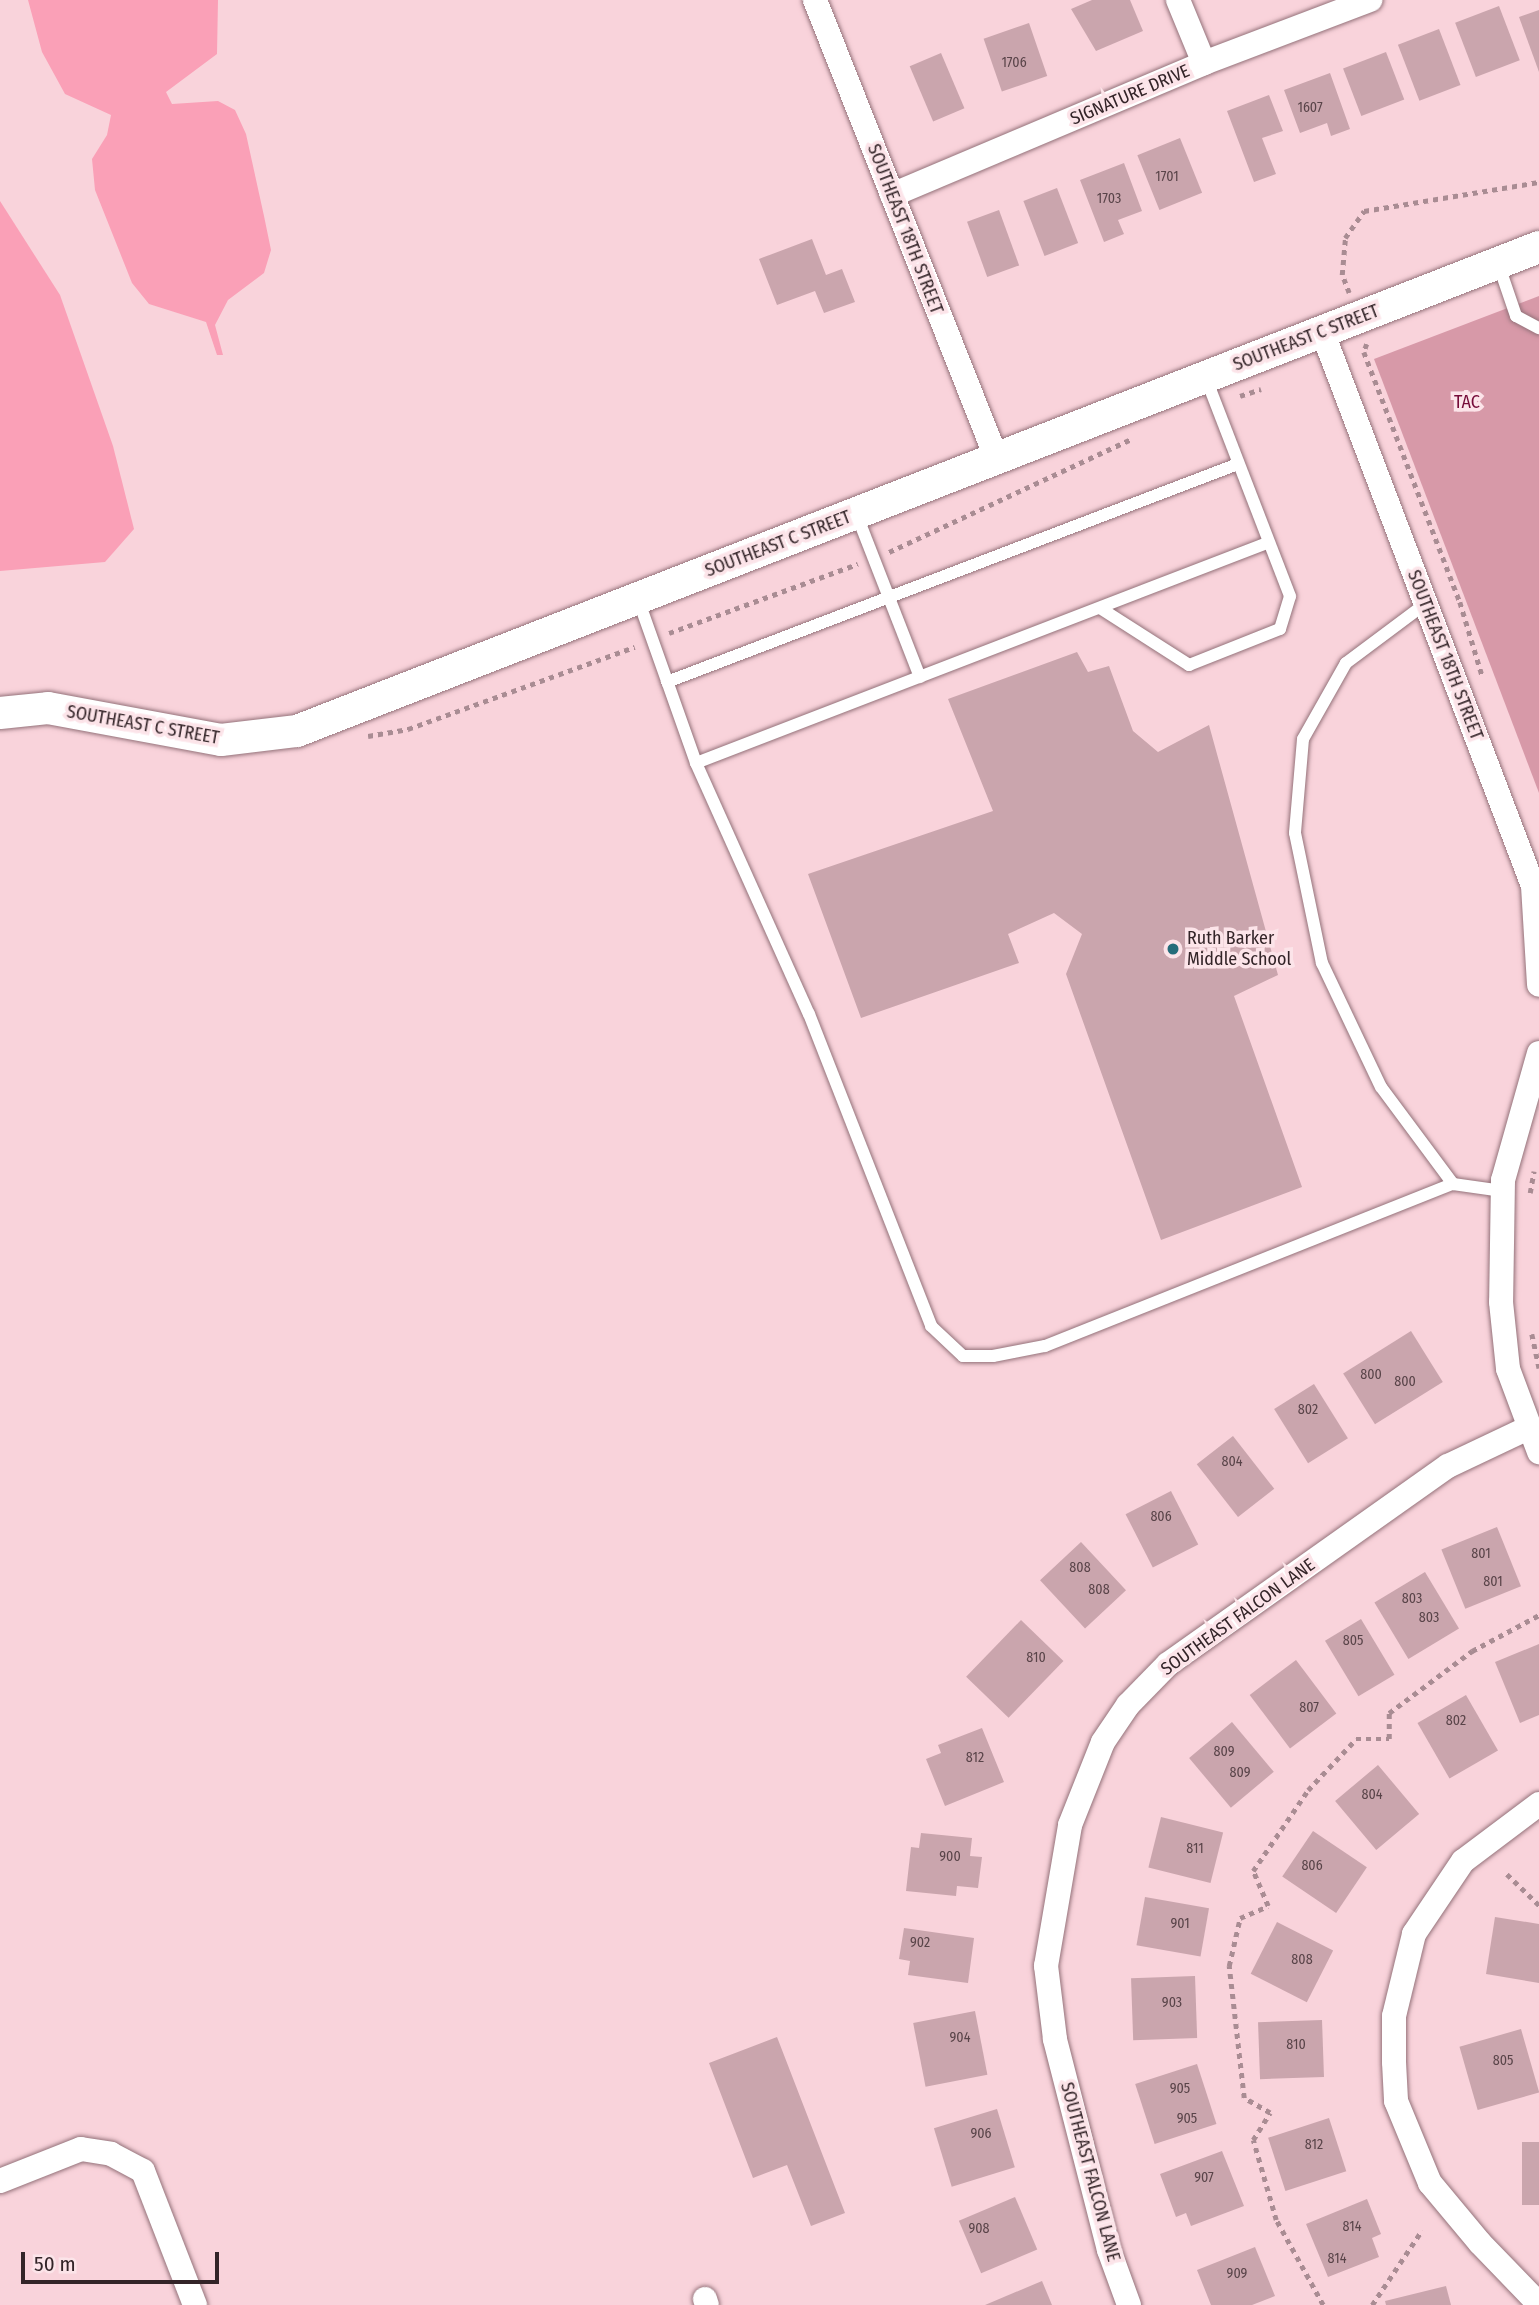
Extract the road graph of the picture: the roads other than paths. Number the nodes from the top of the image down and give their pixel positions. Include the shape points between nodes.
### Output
1 (815, 0) edge
2 (1178, 0) edge
3 (1370, 0) edge
4 (1204, 63) junction
5 (892, 195) junction
6 (1539, 247) edge
7 (1498, 263) junction
8 (1539, 328) edge
9 (1322, 331) junction
10 (1206, 377) junction
11 (996, 458) junction
12 (1238, 464) junction
13 (856, 513) junction
14 (1267, 543) junction
15 (889, 597) junction
16 (638, 598) junction
17 (1425, 604) junction
18 (1100, 608) junction
19 (920, 677) junction
20 (667, 682) junction
21 (0, 713) edge
22 (696, 763) junction
23 (1539, 985) edge
24 (1539, 1053) edge
25 (1453, 1184) junction
26 (1503, 1191) junction
27 (1534, 1425) edge
28 (1539, 1452) edge
29 (1539, 1804) edge
30 (0, 2181) edge
31 (1539, 2304) edge
32 (195, 2305) edge
33 (1129, 2305) edge

1 - 5 street, SOUTHEAST 18TH STREET
2 - 4 street
3 - 4 street, SIGNATURE DRIVE
4 - 5 street, SIGNATURE DRIVE
5 - 11 street, SOUTHEAST 18TH STREET
6 - 7 street, SOUTHEAST C STREET
7 - 8 lane via 1517,316
7 - 9 street, SOUTHEAST C STREET
9 - 10 street, SOUTHEAST C STREET
9 - 17 street, SOUTHEAST 18TH STREET
10 - 11 street, SOUTHEAST C STREET
10 - 12 lane
11 - 13 street, SOUTHEAST C STREET
12 - 14 lane
12 - 15 lane
13 - 15 lane
13 - 16 street, SOUTHEAST C STREET
14 - 18 lane
14 - 18 lane via 1290,596 1280,629 1189,665
15 - 19 lane
15 - 20 lane
16 - 20 lane
16 - 21 street, SOUTHEAST C STREET via 297,731 220,740 48,708
17 - 23 street, SOUTHEAST 18TH STREET via 1532,886
17 - 25 lane via 1346,663 1303,739 1295,833 1322,963 1381,1087
18 - 19 lane
19 - 22 lane
20 - 22 lane
22 - 25 lane via 809,1014 931,1326 963,1356 993,1356 1045,1346
24 - 26 street via 1521,1108
25 - 26 lane
26 - 27 street via 1502,1302 1508,1369
27 - 28 street
27 - 33 street, SOUTHEAST FALCON LANE via 1448,1466 1168,1664 1128,1705 1103,1742 1083,1786 1056,1888 1046,1966 1055,2039 1110,2250
29 - 31 street via 1463,1861 1414,1934 1394,2016 1396,2101 1430,2183
30 - 32 street via 81,2149 111,2154 143,2171

